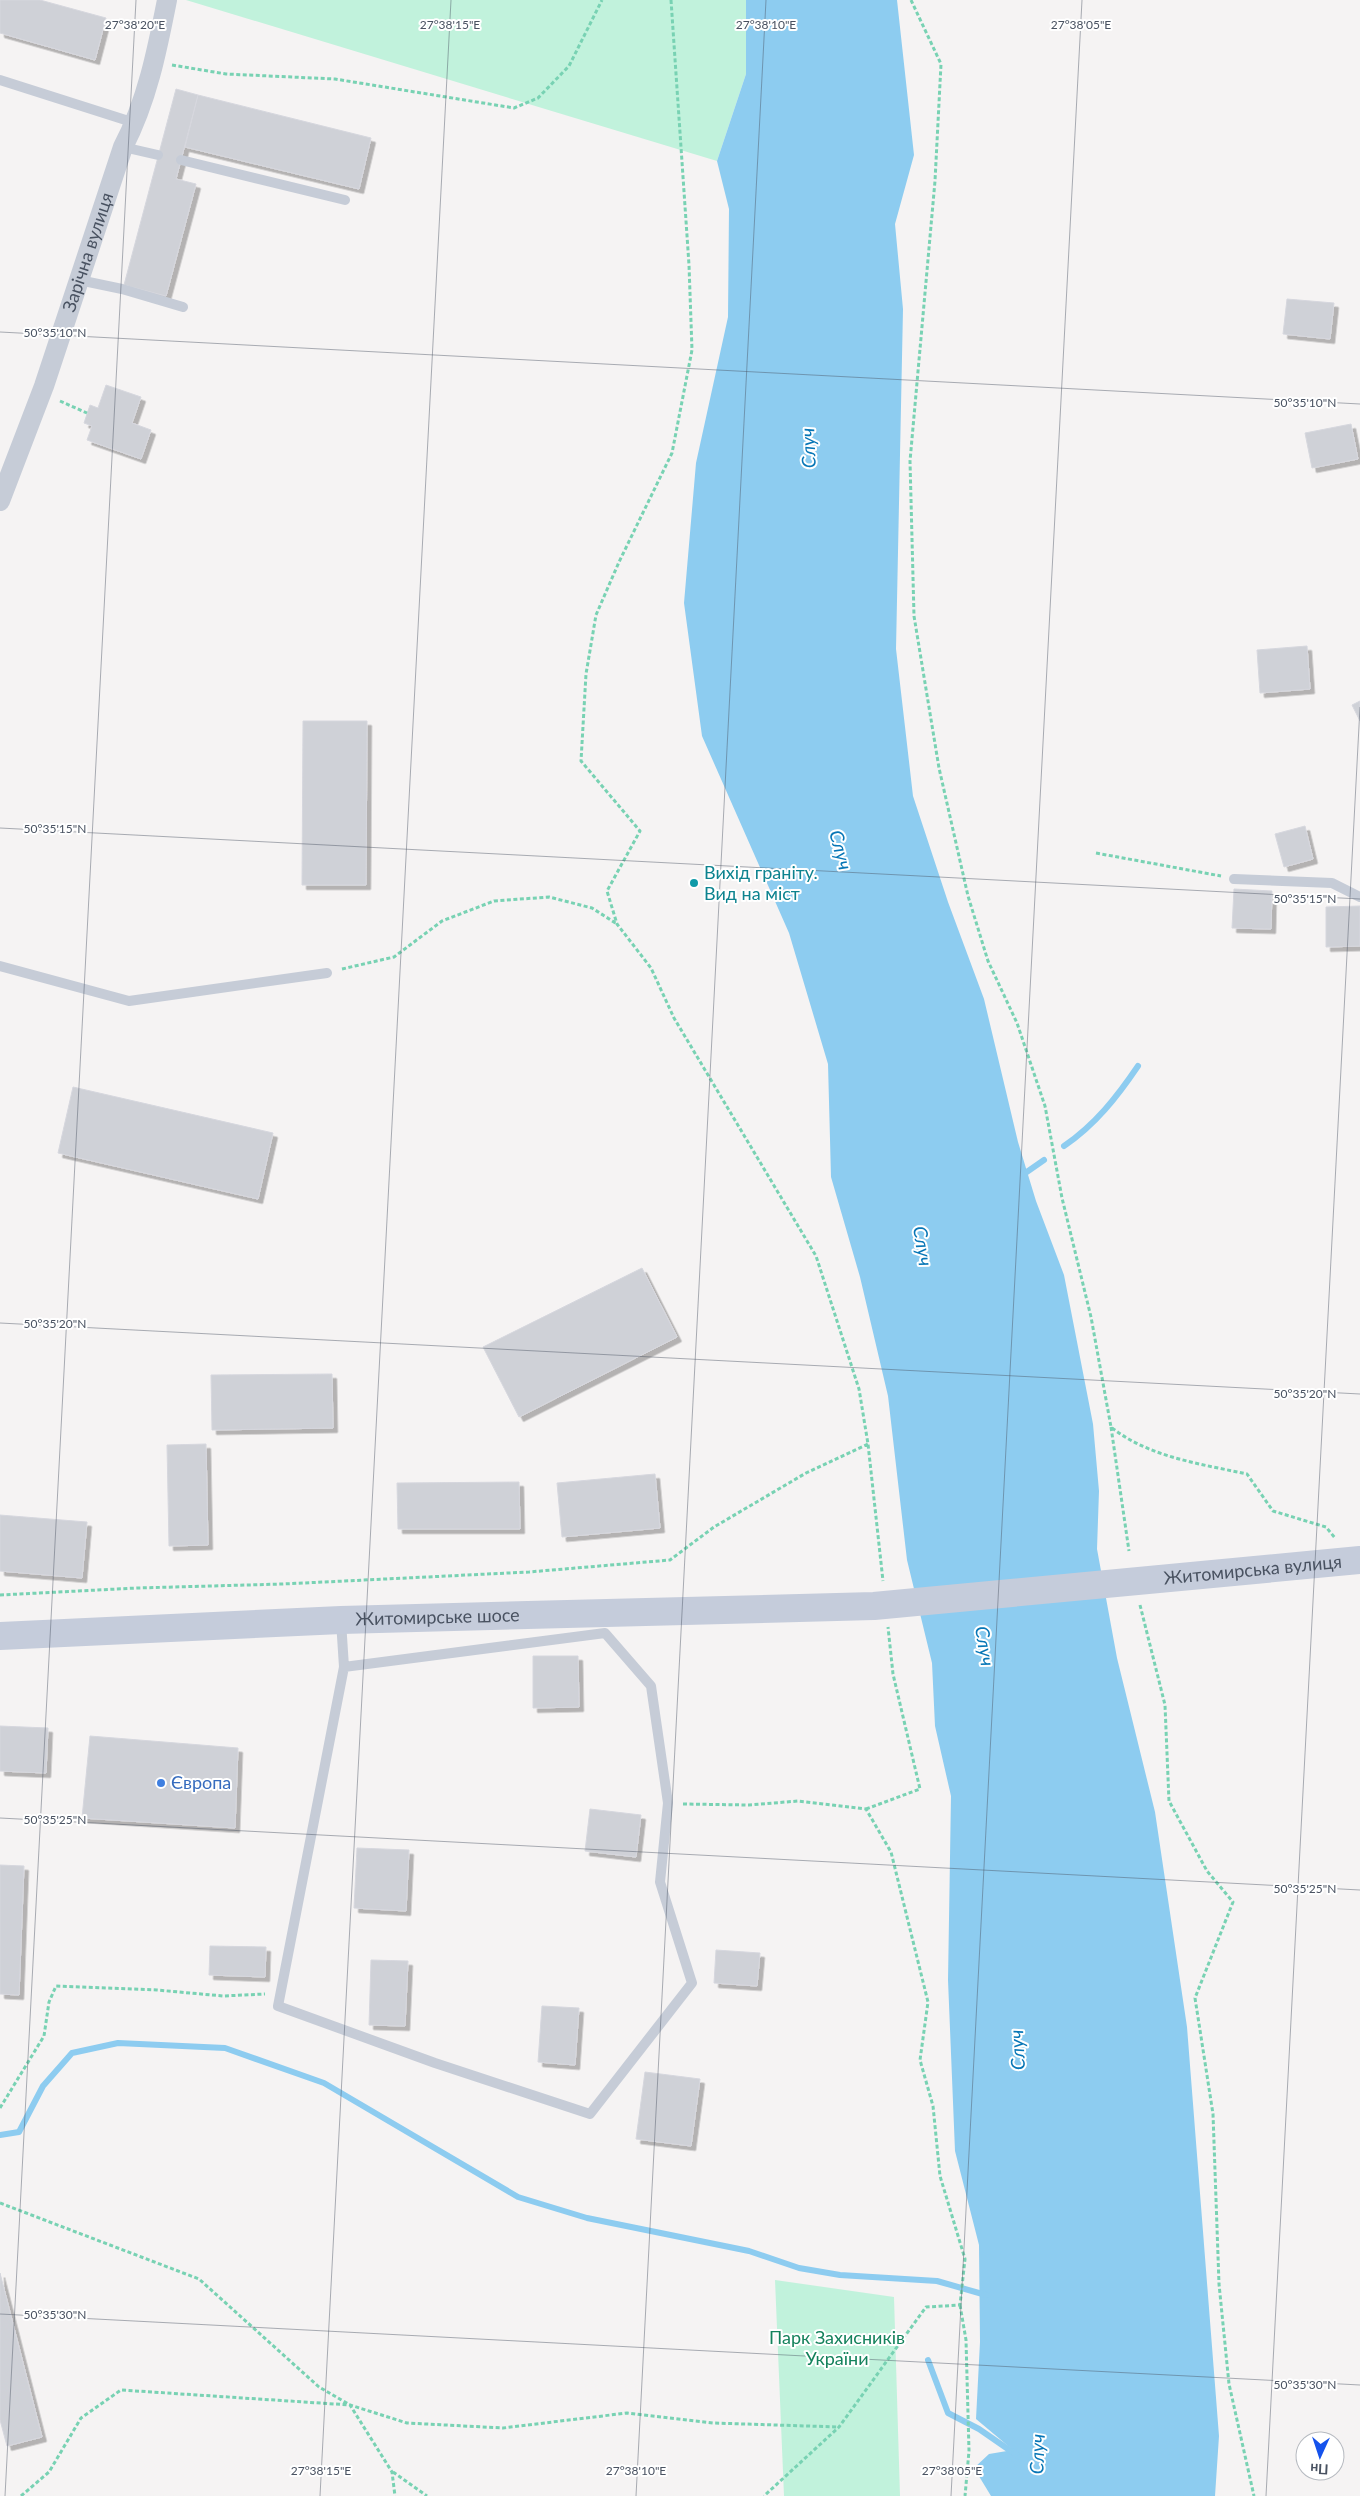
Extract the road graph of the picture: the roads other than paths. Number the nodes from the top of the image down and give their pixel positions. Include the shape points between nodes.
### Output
1 (167, 0) edge
2 (0, 80) edge
3 (135, 123) junction
4 (122, 147) junction
5 (158, 155) dead end
6 (181, 160) dead end
7 (345, 200) dead end
8 (79, 280) junction
9 (183, 307) dead end
10 (0, 502) edge
11 (1234, 879) road end
12 (1360, 896) edge
13 (0, 966) edge
14 (327, 973) road end
15 (1350, 1552) edge
16 (881, 1606) joint
17 (341, 1620) junction
18 (0, 1636) edge
19 (344, 1667) junction

1 - 3 street, Зарічна вулиця via 155,62
2 - 3 lane
3 - 4 street, Зарічна вулиця
4 - 5 lane
4 - 8 street, Зарічна вулиця
6 - 7 lane
8 - 9 lane
8 - 10 street, Зарічна вулиця via 44,386
11 - 12 lane via 1332,883
13 - 14 lane via 129,1001
15 - 16 main road, Житомирська вулиця via 1142,1589
16 - 17 main road, Житомирське шосе
17 - 18 main road, Житомирське шосе
17 - 19 lane
19 - 19 lane via 278,2006 435,2063 590,2114 692,1983 660,1882 668,1803 651,1686 604,1633

